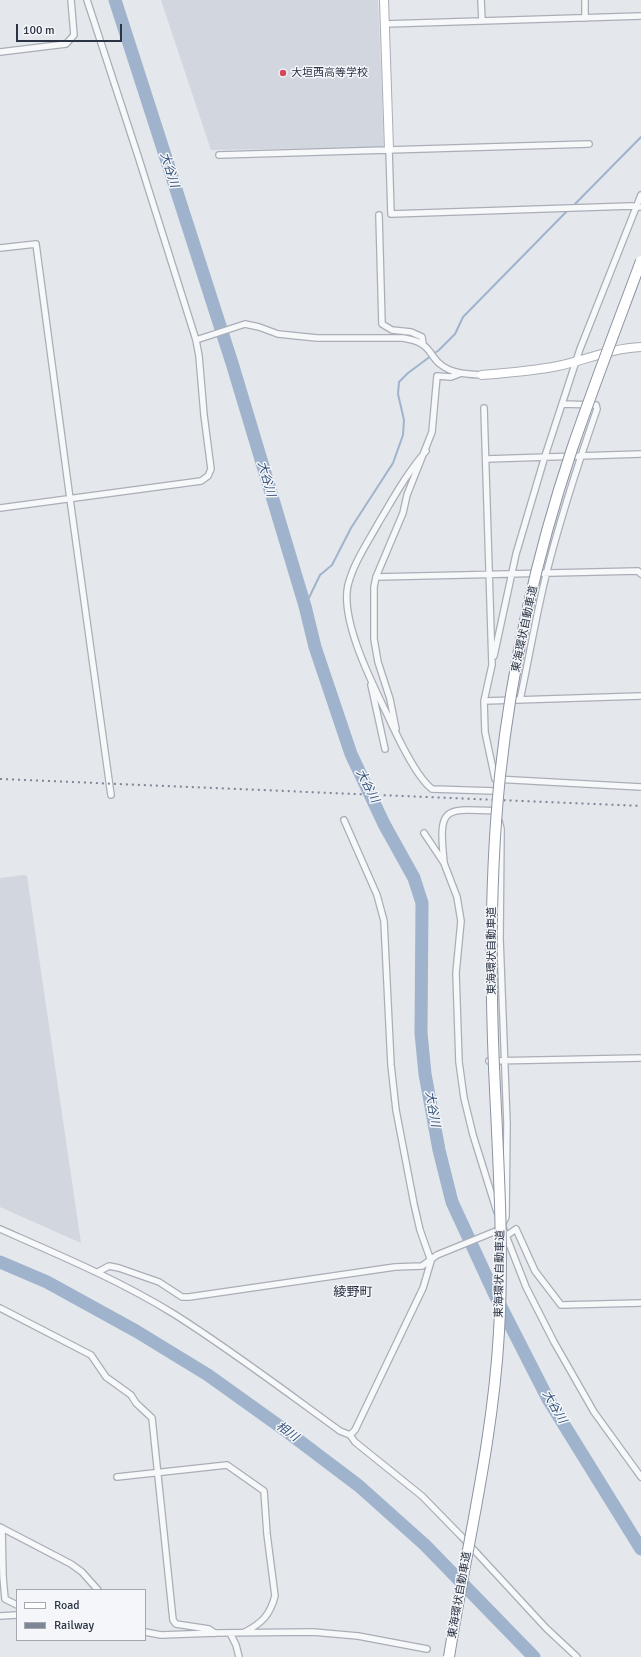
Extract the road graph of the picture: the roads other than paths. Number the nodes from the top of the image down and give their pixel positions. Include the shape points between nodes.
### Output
1 (70, 0) edge
2 (86, 0) edge
3 (384, 0) edge
4 (481, 0) edge
5 (585, 0) edge
6 (641, 16) edge
7 (585, 18) junction
8 (482, 21) junction
9 (385, 24) junction
10 (0, 52) edge
11 (588, 144) dead end
12 (389, 149) junction
13 (219, 155) dead end
14 (641, 195) edge
15 (639, 206) edge
16 (379, 215) dead end
17 (0, 248) edge
18 (641, 261) edge
19 (196, 340) junction
20 (423, 344) junction
21 (641, 347) edge
22 (576, 362) junction
23 (458, 374) junction
24 (482, 376) joint
25 (562, 404) junction
26 (484, 408) dead end
27 (426, 451) junction
28 (641, 454) edge
29 (582, 455) junction
30 (545, 456) junction
31 (486, 459) junction
32 (70, 499) junction
33 (0, 508) edge
34 (547, 574) junction
35 (641, 574) edge
36 (511, 575) junction
37 (489, 576) junction
38 (376, 577) junction
39 (492, 665) junction
40 (369, 677) junction
41 (641, 696) edge
42 (520, 700) junction
43 (484, 701) junction
44 (398, 737) junction
45 (385, 749) dead end
46 (495, 779) junction
47 (641, 787) edge
48 (495, 791) junction
49 (111, 795) dead end
50 (496, 811) junction
51 (344, 820) dead end
52 (424, 833) dead end
53 (444, 863) junction
54 (641, 1058) edge
55 (488, 1061) dead end
56 (504, 1061) junction
57 (503, 1227) junction
58 (0, 1229) edge
59 (506, 1236) junction
60 (431, 1261) junction
61 (98, 1272) junction
62 (641, 1303) edge
63 (0, 1308) edge
64 (350, 1435) junction
65 (158, 1472) junction
66 (641, 1476) edge
67 (116, 1477) dead end
68 (1, 1528) edge
69 (1, 1576) edge
70 (97, 1589) edge
71 (16, 1604) edge
72 (16, 1615) edge
73 (0, 1616) edge
74 (146, 1632) edge
75 (245, 1632) junction
76 (215, 1633) junction
77 (230, 1634) junction
78 (427, 1649) dead end
79 (239, 1657) edge
80 (449, 1657) edge
81 (577, 1657) edge

1 - 10 street via 74,35 66,44
2 - 19 street
3 - 9 street
4 - 8 street
5 - 7 street
6 - 7 street
7 - 8 street
8 - 9 street
9 - 12 street
11 - 12 street
12 - 13 street
12 - 15 street via 391,214
14 - 15 street
15 - 22 street
16 - 20 street via 382,324 392,330 411,332 422,337
17 - 32 street via 36,244
18 - 80 highway, 東海環状自動車道, bridge via 572,449 554,506 528,611 507,724 500,776 491,915 500,1205 499,1333 487,1442
19 - 20 street via 245,324 278,334 317,338 402,338
19 - 32 street via 211,469 208,476 201,481
20 - 23 street via 438,364
21 - 22 street via 612,350
22 - 24 street via 523,372
22 - 25 street
23 - 24 street
23 - 27 street via 451,377 438,376 432,432
25 - 29 street via 596,405 597,409
25 - 30 street
26 - 31 street
27 - 38 street
27 - 40 street via 406,475 356,564 348,586 348,610 360,656
28 - 29 street
29 - 30 street
29 - 34 street
30 - 31 street
30 - 36 street
31 - 37 street
32 - 33 street
32 - 49 street
34 - 35 street via 638,571
34 - 36 street
34 - 42 street
36 - 37 street
36 - 39 street
37 - 38 street
37 - 39 street
38 - 44 street via 374,639
39 - 43 street
40 - 44 street
40 - 45 street
41 - 42 street
42 - 43 street
43 - 46 street via 485,732
44 - 48 street via 424,784 432,790
46 - 47 street
46 - 48 street
48 - 50 street
50 - 53 street via 449,812 441,830
50 - 56 street via 501,829 500,939
51 - 60 street via 377,895 384,921 391,1065 396,1110 420,1230
52 - 53 street
53 - 57 street via 457,897 461,921 456,973 459,1062 464,1098 473,1135
54 - 56 street
55 - 56 street
56 - 57 street via 507,1185 506,1217
57 - 59 street
57 - 60 street via 437,1255
58 - 61 street
59 - 62 street via 516,1230 535,1271 561,1305
59 - 66 street via 526,1287 554,1342 594,1412
60 - 61 street via 422,1266 395,1267 182,1297 159,1282 119,1268 109,1266
60 - 64 street via 423,1288 355,1430
61 - 64 street via 174,1314 340,1431
63 - 65 street via 91,1355 106,1377 131,1395 136,1404 152,1418
64 - 81 street via 355,1442 422,1496 546,1628
65 - 67 street
65 - 75 street via 227,1465 264,1491 276,1596 273,1605 260,1623
65 - 76 street via 173,1620 176,1624 209,1629
68 - 69 street
68 - 70 street via 71,1564
69 - 71 street via 5,1598
72 - 73 street
74 - 76 street via 161,1635
75 - 77 street
75 - 78 street via 313,1632 358,1636
76 - 77 street
77 - 79 street

